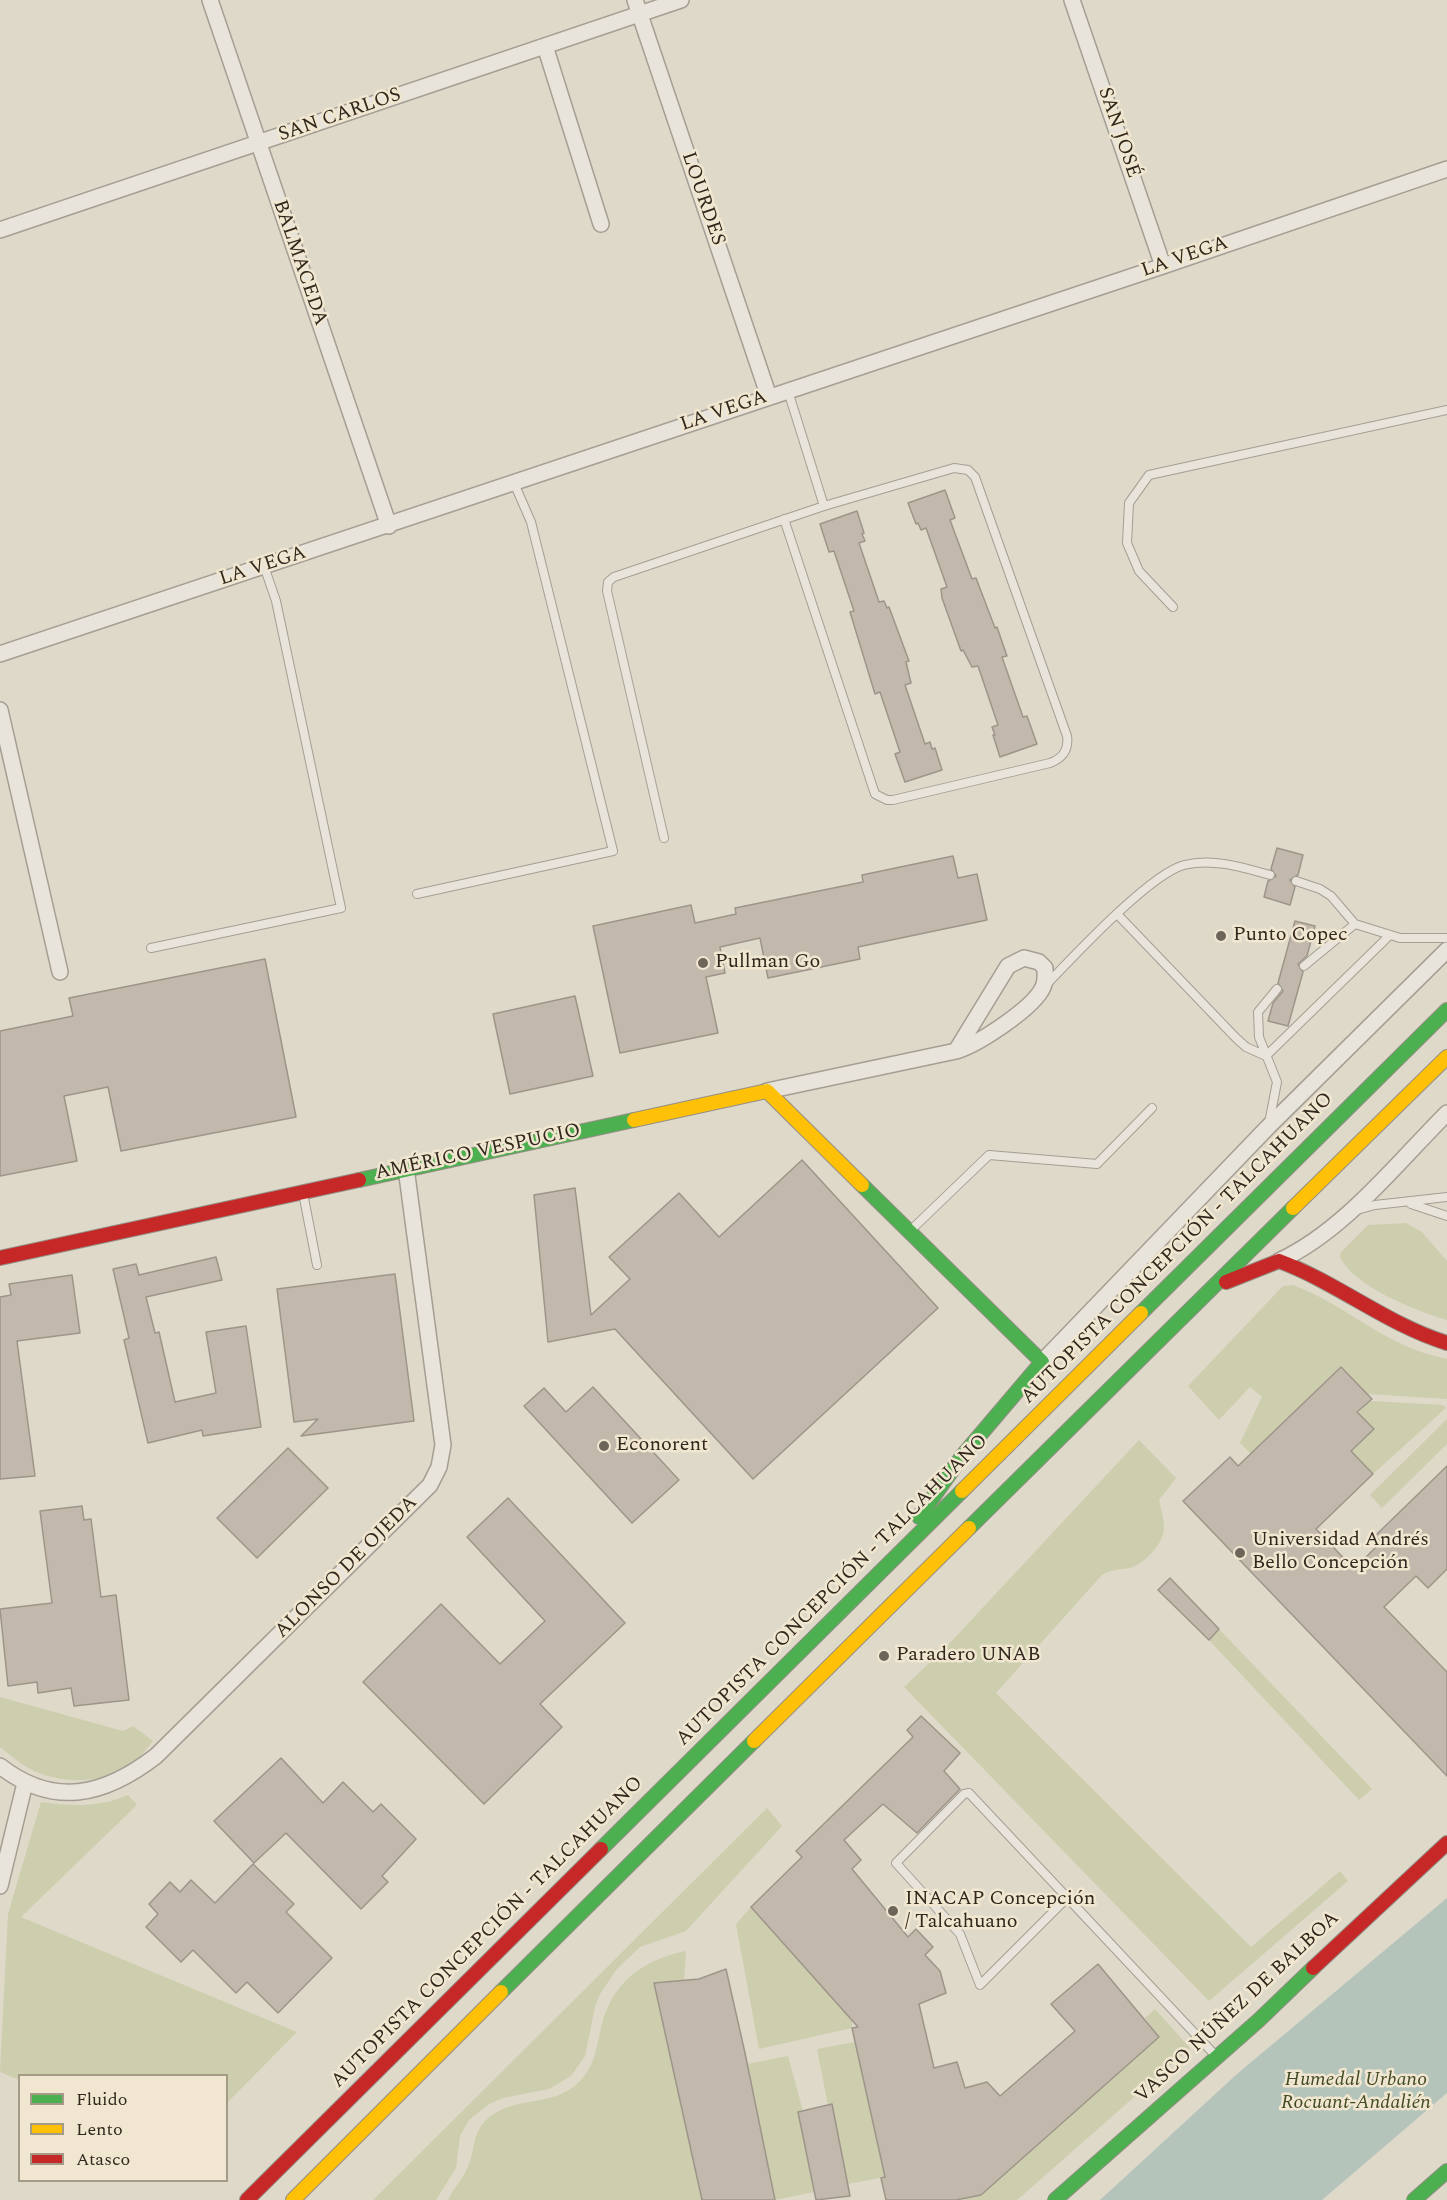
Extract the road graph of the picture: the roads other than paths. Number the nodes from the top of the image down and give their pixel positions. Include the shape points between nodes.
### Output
1 (210, 0) edge
2 (681, 0) edge
3 (1072, 0) edge
4 (637, 7) edge
5 (545, 46) junction
6 (259, 144) junction
7 (1447, 169) edge
8 (601, 224) dead end
9 (0, 230) edge
10 (1163, 266) junction
11 (788, 391) junction
12 (769, 397) junction
13 (1447, 410) edge
14 (514, 483) junction
15 (824, 506) junction
16 (784, 519) junction
17 (388, 526) junction
18 (264, 566) junction
19 (1173, 607) dead end
20 (0, 654) edge
21 (0, 710) edge
22 (664, 838) dead end
23 (1270, 875) dead end
24 (1296, 882) dead end
25 (417, 894) dead end
26 (1118, 915) junction
27 (1354, 924) junction
28 (1390, 935) junction
29 (1447, 938) edge
30 (151, 948) dead end
31 (1447, 950) edge
32 (1304, 966) dead end
33 (60, 972) dead end
34 (1043, 987) junction
35 (1277, 989) dead end
36 (1447, 1010) edge
37 (956, 1051) junction
38 (1266, 1056) junction
39 (1447, 1057) edge
40 (767, 1091) junction
41 (1152, 1108) dead end
42 (1447, 1113) edge
43 (1268, 1127) junction
44 (406, 1168) junction
45 (303, 1190) junction
46 (1446, 1197) edge
47 (1407, 1202) junction
48 (1344, 1216) junction
49 (1447, 1216) edge
50 (910, 1232) junction
51 (0, 1258) edge
52 (1279, 1261) junction
53 (317, 1265) dead end
54 (1215, 1287) junction
55 (1447, 1343) edge
56 (1042, 1362) junction
57 (888, 1564) junction
58 (0, 1766) edge
59 (26, 1783) junction
60 (1447, 1843) edge
61 (0, 1886) edge
62 (1068, 1897) junction
63 (1216, 2056) junction
64 (1447, 2171) edge
65 (247, 2200) edge
66 (292, 2200) edge
67 (1055, 2200) edge
68 (1414, 2200) edge

1 - 6 street, BALMACEDA
2 - 4 street, SAN CARLOS
3 - 10 street, SAN JOSÉ
4 - 5 street, SAN CARLOS
4 - 12 street, LOURDES
5 - 6 street, SAN CARLOS
5 - 8 street
6 - 9 street, SAN CARLOS
6 - 17 street, BALMACEDA
7 - 10 street, LA VEGA
10 - 11 street, LA VEGA
11 - 12 street, LA VEGA
11 - 15 lane
12 - 14 street, LA VEGA
13 - 19 lane via 1149,475 1129,503 1127,543 1139,571
14 - 17 street, LA VEGA
14 - 25 lane via 531,522 613,851
15 - 16 lane
15 - 16 lane via 954,468 972,473 1067,736 1067,748 1061,758 893,800 875,794
16 - 22 lane via 608,582
17 - 18 street, LA VEGA
18 - 20 street, LA VEGA
18 - 30 lane via 276,601 342,908
21 - 33 street
23 - 26 lane via 1220,863 1187,865 1161,875
24 - 27 lane via 1331,896
26 - 34 lane
26 - 38 lane via 1236,1038
27 - 28 lane
27 - 32 lane
28 - 29 lane
28 - 38 lane
31 - 43 street
34 - 37 street, AMÉRICO VESPUCIO via 1038,997 983,1040
34 - 37 street via 1045,968 1039,962 1024,958 1008,966
35 - 38 lane via 1258,1012 1259,1037
36 - 57 main road, AUTOPISTA CONCEPCIÓN - TALCAHUANO
37 - 40 street, AMÉRICO VESPUCIO
38 - 43 lane via 1277,1090
39 - 54 main road
40 - 44 main road, AMÉRICO VESPUCIO
40 - 50 main road
41 - 50 lane via 1097,1164 989,1155
42 - 48 street
43 - 56 street
44 - 45 main road, AMÉRICO VESPUCIO
44 - 59 street, ALONSO DE OJEDA via 442,1445 435,1476 416,1501 139,1769 86,1792 55,1792
45 - 51 main road, AMÉRICO VESPUCIO
45 - 53 lane
46 - 47 lane
47 - 48 lane via 1375,1205
47 - 49 lane
48 - 52 street via 1312,1243
50 - 56 main road
52 - 54 main road
52 - 55 main road via 1314,1275 1389,1322
54 - 66 main road
56 - 57 main road via 963,1455
57 - 65 main road, AUTOPISTA CONCEPCIÓN - TALCAHUANO
58 - 59 street, ALONSO DE OJEDA
59 - 61 street
60 - 63 main road, VASCO NÚÑEZ DE BALBOA
62 - 62 lane via 969,1793 896,1863 960,1935 980,1985
62 - 63 lane
63 - 67 main road, VASCO NÚÑEZ DE BALBOA
64 - 68 main road

